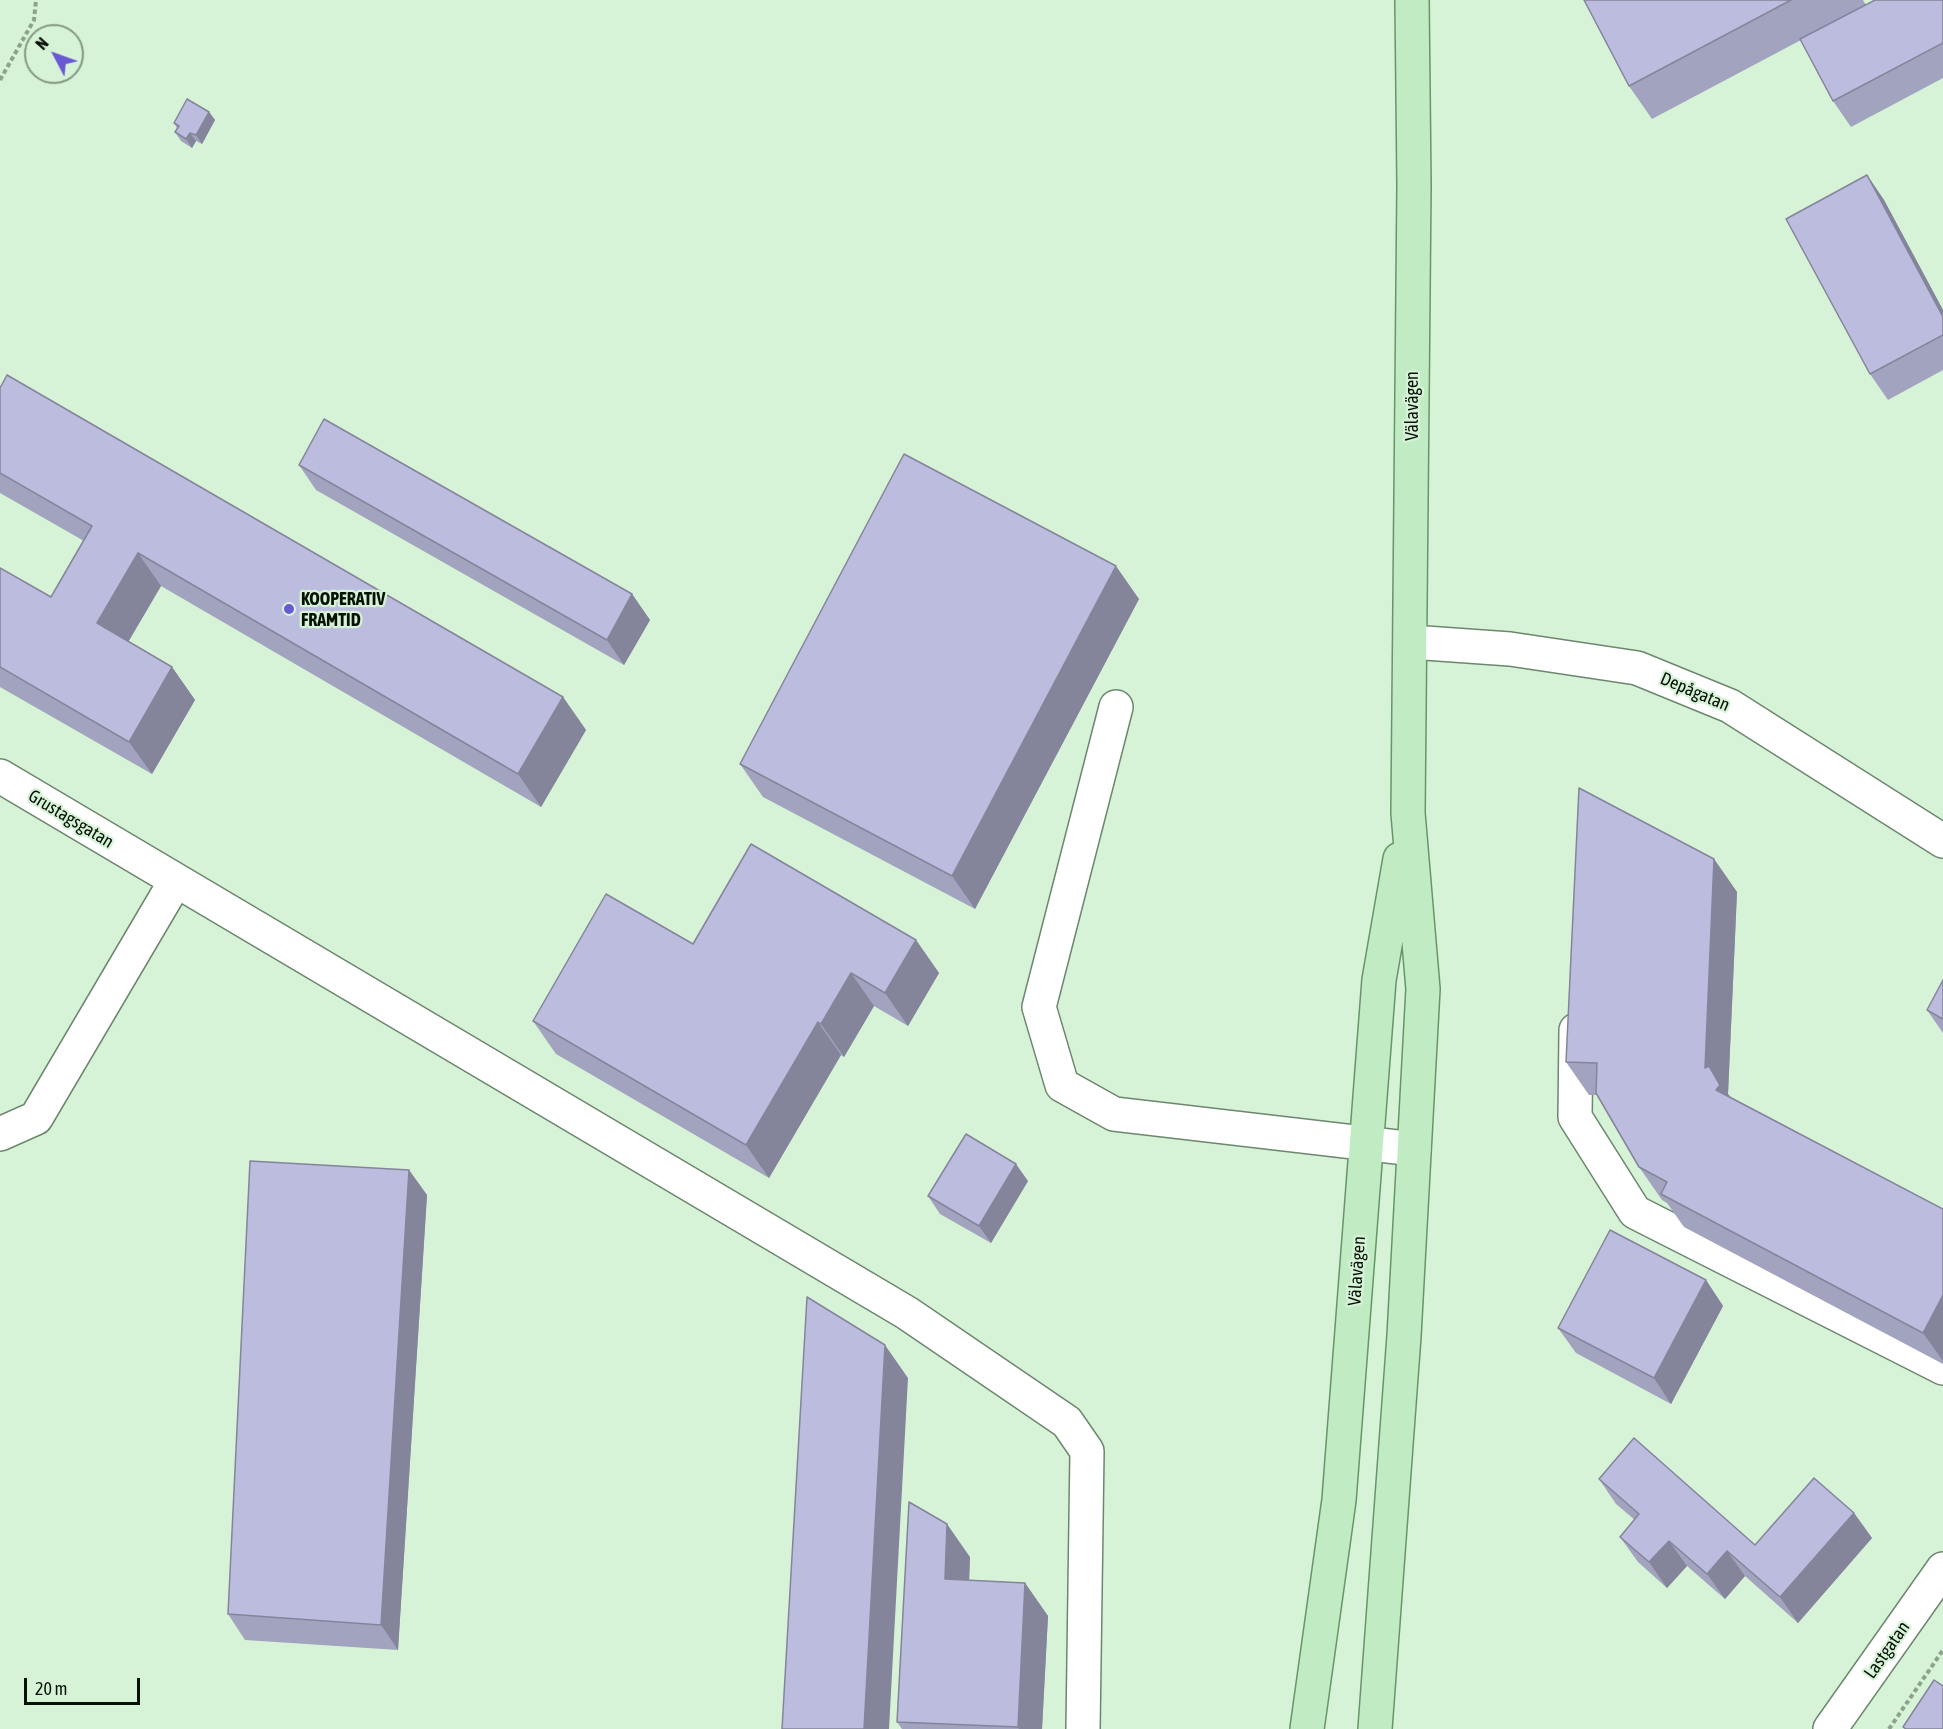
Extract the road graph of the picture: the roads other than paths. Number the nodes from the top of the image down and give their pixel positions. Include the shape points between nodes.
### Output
1 (1412, 0) edge
2 (1411, 642) junction
3 (1116, 707) dead end
4 (0, 776) edge
5 (1408, 813) junction
6 (1943, 841) edge
7 (175, 882) junction
8 (1576, 1001) edge
9 (0, 1134) edge
10 (1367, 1144) junction
11 (1414, 1149) junction
12 (1943, 1368) edge
13 (1943, 1569) edge
14 (1083, 1729) edge
15 (1307, 1729) edge
16 (1374, 1729) edge
17 (1830, 1729) edge

1 - 2 main road, Välavägen
2 - 5 main road, Välavägen
2 - 6 street, Depågatan via 1510,649 1636,668 1730,706
3 - 10 street via 1039,1007 1062,1085 1114,1114
4 - 7 street, Grustagsgatan
5 - 10 main road, Välavägen via 1379,980
5 - 11 main road, Välavägen via 1423,989
7 - 9 street via 36,1118
7 - 14 street, Grustagsgatan via 907,1313 1067,1422 1087,1451
8 - 12 street via 1575,1117 1635,1212
10 - 11 street
10 - 15 main road, Välavägen via 1339,1500
11 - 16 main road, Välavägen
13 - 17 street, Lastgatan

